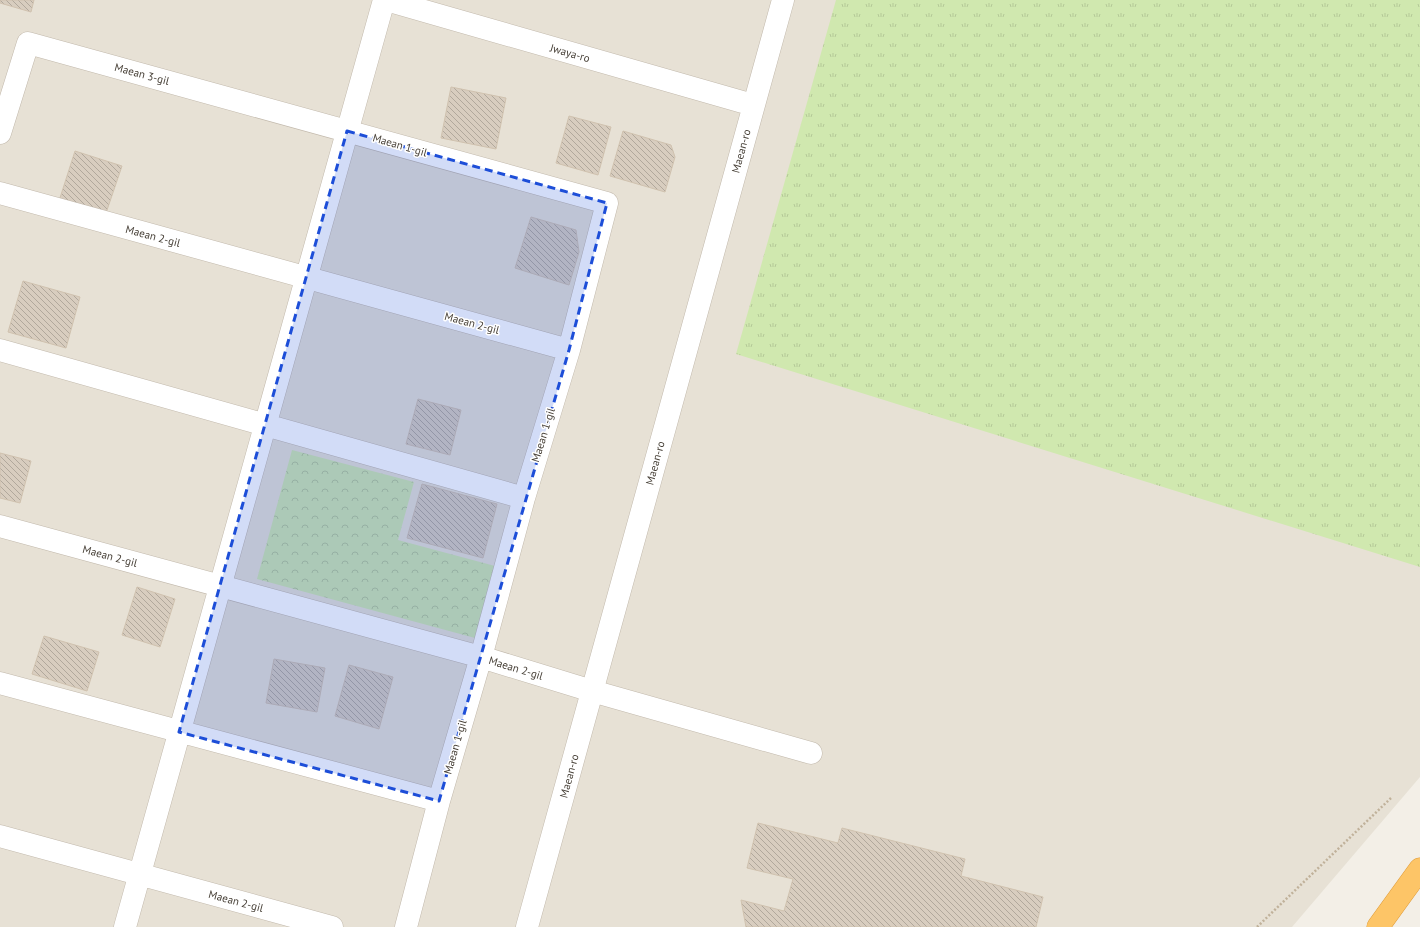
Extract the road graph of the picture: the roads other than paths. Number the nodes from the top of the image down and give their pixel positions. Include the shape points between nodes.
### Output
1 (385, 0) edge
2 (783, 0) edge
3 (753, 105) junction
4 (347, 131) junction
5 (0, 134) edge
6 (0, 193) edge
7 (306, 278) junction
8 (0, 350) edge
9 (569, 350) junction
10 (265, 425) junction
11 (524, 498) junction
12 (0, 526) edge
13 (220, 586) junction
14 (481, 658) junction
15 (0, 683) edge
16 (592, 691) junction
17 (179, 732) junction
18 (811, 753) dead end
19 (439, 801) junction
20 (0, 836) edge
21 (1420, 869) edge
22 (140, 874) junction
23 (125, 927) edge
24 (332, 927) edge
25 (406, 927) edge
26 (527, 927) edge
27 (1378, 927) edge

1 - 3 street, Jwaya-ro
1 - 4 street
2 - 3 street, Maean-ro
3 - 16 street, Maean-ro
4 - 5 street, Maean 3-gil via 28,43
4 - 7 street
4 - 9 street, Maean 1-gil via 607,203
6 - 7 street, Maean 2-gil
7 - 9 street, Maean 2-gil
7 - 10 street
8 - 10 street
9 - 11 street, Maean 1-gil
10 - 11 street
10 - 13 street
11 - 14 street, Maean 1-gil
12 - 13 street, Maean 2-gil
13 - 14 street, Maean 2-gil
13 - 17 street
14 - 16 street, Maean 2-gil
14 - 19 street, Maean 1-gil
15 - 17 street
16 - 18 street, Maean 2-gil
16 - 26 street, Maean-ro
17 - 19 street
17 - 22 street
19 - 25 street, Maean 1-gil
20 - 22 street, Maean 2-gil
21 - 27 highway
22 - 23 street
22 - 24 street, Maean 2-gil

